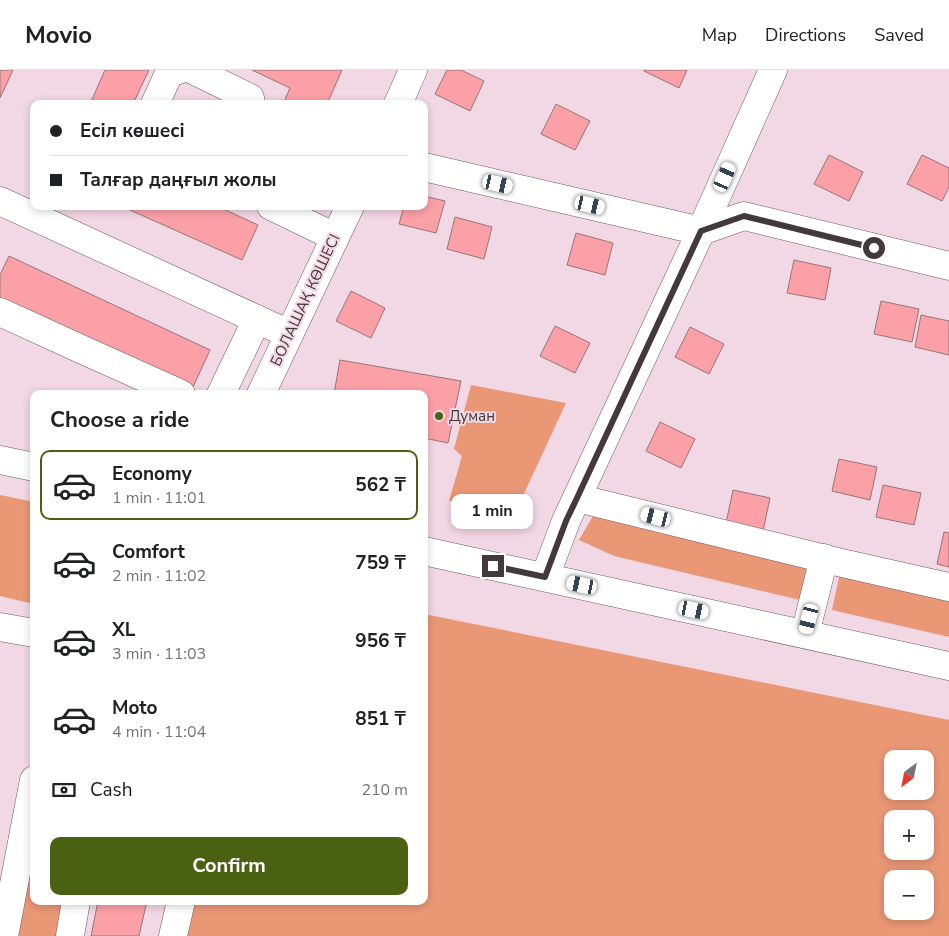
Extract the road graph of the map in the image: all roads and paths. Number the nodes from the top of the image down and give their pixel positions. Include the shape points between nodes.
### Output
1 (179, 70) edge
2 (193, 70) edge
3 (413, 70) edge
4 (773, 70) edge
5 (157, 100) edge
6 (250, 100) edge
7 (400, 100) edge
8 (428, 168) edge
9 (0, 201) edge
10 (279, 210) edge
11 (348, 210) edge
12 (701, 231) junction
13 (335, 237) junction
14 (949, 266) edge
15 (0, 312) edge
16 (256, 319) junction
17 (289, 334) junction
18 (172, 390) edge
19 (222, 390) edge
20 (263, 390) edge
21 (0, 460) edge
22 (30, 466) edge
23 (577, 498) junction
24 (428, 552) edge
25 (824, 558) junction
26 (545, 577) junction
27 (949, 587) edge
28 (0, 627) edge
29 (30, 632) edge
30 (805, 634) junction
31 (949, 666) edge
32 (30, 801) edge
33 (75, 905) edge
34 (180, 905) edge
35 (4, 936) edge
36 (70, 936) edge
37 (173, 936) edge

1 - 5 street via 170,71
2 - 6 street
3 - 7 street
4 - 12 street
8 - 12 street
9 - 16 street
10 - 13 street
11 - 13 street, БОЛАШАҚ КӨШЕСІ
12 - 14 street via 744,216
12 - 23 street
13 - 17 street, БОЛАШАҚ КӨШЕСІ
15 - 18 street
16 - 17 street
16 - 19 street
17 - 20 street, БОЛАШАҚ КӨШЕСІ
21 - 22 street
23 - 25 street
23 - 26 street
24 - 26 street
25 - 27 street
25 - 30 street
26 - 30 street
28 - 29 street
30 - 31 street
32 - 35 street
33 - 36 street
34 - 37 street

